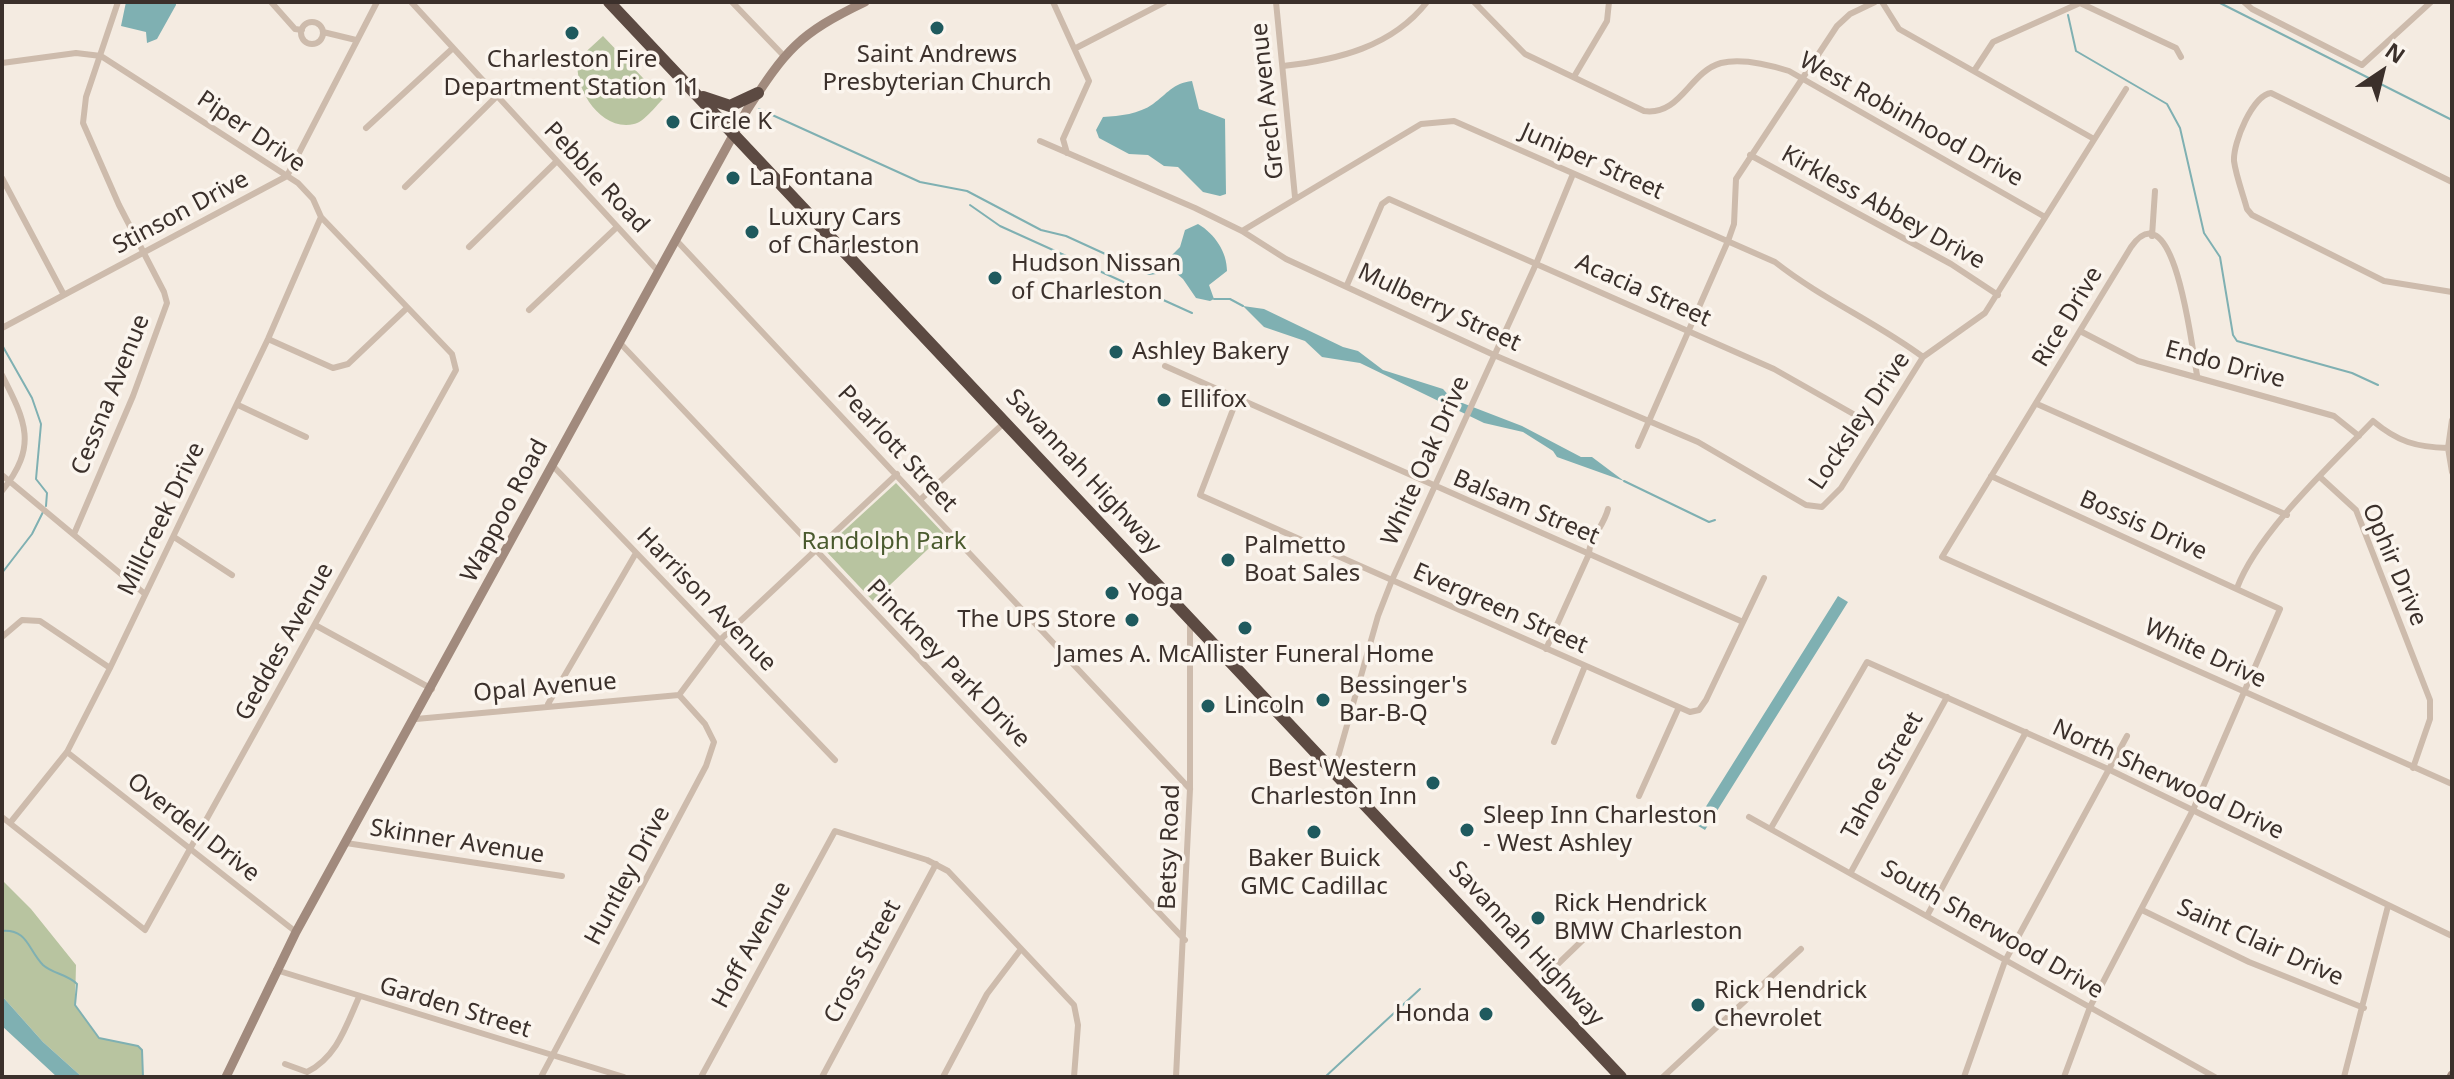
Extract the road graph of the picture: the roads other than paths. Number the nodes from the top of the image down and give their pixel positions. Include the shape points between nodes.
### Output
1 (118, 2) edge
2 (271, 2) edge
3 (377, 2) edge
4 (411, 2) edge
5 (609, 2) edge
6 (732, 2) edge
7 (865, 2) edge
8 (1053, 2) edge
9 (1165, 2) edge
10 (1276, 2) edge
11 (1427, 2) edge
12 (1475, 2) edge
13 (1609, 2) edge
14 (1875, 2) edge
15 (1882, 2) edge
16 (2244, 2) edge
17 (2431, 2) edge
18 (302, 30) junction
19 (323, 32) junction
20 (356, 40) junction
21 (453, 48) junction
22 (1076, 48) junction
23 (783, 55) junction
24 (101, 56) junction
25 (2181, 57) dead end
26 (2, 63) edge
27 (1283, 66) junction
28 (1974, 71) junction
29 (1575, 75) junction
30 (1801, 76) junction
31 (2126, 89) dead end
32 (758, 93) junction
33 (696, 94) junction
34 (497, 96) junction
35 (366, 128) dead end
36 (734, 134) junction
37 (2094, 139) junction
38 (1040, 141) dead end
39 (1067, 153) junction
40 (1750, 155) junction
41 (557, 161) junction
42 (1573, 174) junction
43 (287, 176) junction
44 (2, 178) edge
45 (2452, 182) edge
46 (405, 187) dead end
47 (2155, 191) dead end
48 (1295, 197) junction
49 (321, 217) junction
50 (2045, 217) junction
51 (617, 227) junction
52 (1242, 231) junction
53 (2152, 236) junction
54 (676, 240) junction
55 (1728, 241) junction
56 (469, 247) dead end
57 (144, 252) junction
58 (1536, 264) junction
59 (658, 271) junction
60 (1347, 285) junction
61 (2452, 292) edge
62 (64, 295) junction
63 (1998, 295) junction
64 (407, 308) junction
65 (529, 310) dead end
66 (2, 328) edge
67 (1690, 331) junction
68 (2080, 331) junction
69 (268, 339) junction
70 (620, 343) junction
71 (1494, 355) junction
72 (1923, 357) junction
73 (1165, 366) dead end
74 (456, 370) joint
75 (2, 375) edge
76 (2197, 375) junction
77 (1237, 399) junction
78 (2037, 404) junction
79 (238, 405) junction
80 (2452, 420) edge
81 (1006, 422) junction
82 (1651, 422) junction
83 (1878, 428) junction
84 (2359, 436) junction
85 (306, 437) dead end
86 (1638, 446) dead end
87 (2448, 448) junction
88 (552, 465) junction
89 (2452, 472) edge
90 (897, 474) junction
91 (2, 475) edge
92 (1991, 476) junction
93 (2320, 477) junction
94 (9, 482) junction
95 (1434, 488) junction
96 (2, 491) edge
97 (921, 499) junction
98 (1822, 507) joint
99 (1608, 509) dead end
100 (2287, 515) junction
101 (74, 534) junction
102 (174, 537) junction
103 (815, 551) junction
104 (636, 553) junction
105 (1589, 554) junction
106 (1942, 557) joint
107 (232, 575) dead end
108 (1764, 578) dead end
109 (1392, 580) junction
110 (2237, 588) junction
111 (145, 594) junction
112 (1190, 619) junction
113 (1743, 622) junction
114 (315, 625) junction
115 (2, 637) edge
116 (720, 640) junction
117 (1546, 649) junction
118 (1585, 666) junction
119 (110, 668) junction
120 (432, 689) junction
121 (2243, 691) junction
122 (679, 695) junction
123 (1947, 697) junction
124 (548, 704) junction
125 (1679, 707) junction
126 (416, 719) junction
127 (2026, 732) junction
128 (2127, 736) dead end
129 (1554, 742) dead end
130 (67, 752) junction
131 (835, 760) dead end
132 (2413, 768) junction
133 (2108, 769) junction
134 (1334, 771) junction
135 (2452, 784) edge
136 (1190, 789) junction
137 (1639, 796) dead end
138 (2193, 810) junction
139 (2, 817) edge
140 (1749, 817) dead end
141 (10, 823) junction
142 (1771, 828) junction
143 (346, 843) junction
144 (191, 849) junction
145 (936, 864) junction
146 (1851, 872) junction
147 (562, 876) dead end
148 (2388, 906) junction
149 (2142, 910) junction
150 (1928, 914) junction
151 (296, 932) junction
152 (1589, 934) dead end
153 (2452, 936) edge
154 (1185, 940) junction
155 (1021, 949) junction
156 (1801, 949) dead end
157 (2005, 961) junction
158 (276, 970) junction
159 (1534, 987) junction
160 (359, 997) junction
161 (2090, 1007) junction
162 (2364, 1008) junction
163 (552, 1056) junction
164 (285, 1064) dead end
165 (226, 1077) edge
166 (541, 1077) edge
167 (624, 1077) edge
168 (701, 1077) edge
169 (822, 1077) edge
170 (943, 1077) edge
171 (1074, 1077) edge
172 (1176, 1077) edge
173 (1621, 1077) edge
174 (1663, 1077) edge
175 (1964, 1077) edge
176 (2064, 1077) edge
177 (2215, 1077) edge
178 (2344, 1077) edge

1 - 24 street, Cessna Avenue
2 - 18 street
3 - 20 street
4 - 21 street, Pebble Road
5 - 33 highway, Savannah Highway
6 - 23 street
7 - 23 street, Wappoo Road via 828,20
8 - 22 street
9 - 22 street
10 - 27 street, Grech Avenue
11 - 27 street via 1403,29 1382,40 1330,60
12 - 29 street, West Robinhood Drive via 1518,49
13 - 29 street via 1607,21
14 - 30 street via 1837,26
15 - 28 street via 1899,29
16 - 17 street via 2362,65
18 - 19 street via 313,23
18 - 19 street via 310,44 320,41
19 - 20 street
20 - 43 street
21 - 34 street, Pebble Road
21 - 35 street
22 - 39 street via 1089,81 1063,139
23 - 32 street, Wappoo Road
24 - 26 street via 76,53
24 - 43 street, Piper Drive
24 - 57 street, Cessna Avenue via 83,123
25 - 28 street via 2176,48 2080,3 1993,42
27 - 48 street, Grech Avenue
28 - 37 street
29 - 30 street, West Robinhood Drive via 1637,109 1654,112 1672,105 1721,63 1774,66
30 - 40 street
30 - 50 street, West Robinhood Drive
31 - 37 street, Locksley Drive
32 - 33 highway via 730,106
32 - 36 street, Wappoo Road
33 - 36 highway, Savannah Highway
34 - 41 street, Pebble Road
34 - 46 street
36 - 54 street, Wappoo Road
36 - 81 highway, Savannah Highway
37 - 50 street, Locksley Drive
38 - 39 street, Mulberry Street
39 - 52 street, Mulberry Street
40 - 55 street via 1736,179
40 - 63 street, Kirkless Abbey Drive
41 - 51 street, Pebble Road
41 - 56 street
42 - 48 street, Juniper Street via 1454,121 1434,120
42 - 55 street, Juniper Street
42 - 58 street, White Oak Drive
43 - 49 street, Piper Drive via 313,199
43 - 57 street, Stinson Drive
44 - 62 street
45 - 61 street via 2271,93 2259,98 2234,159 2252,215 2384,281
47 - 53 street
48 - 52 street, Juniper Street
49 - 64 street, Piper Drive
49 - 69 street, Millcreek Drive
50 - 63 street, Locksley Drive
51 - 59 street, Pebble Road
51 - 65 street
52 - 60 street, Mulberry Street via 1286,259
53 - 68 street, Rice Drive via 2135,242
53 - 76 street via 2166,243 2176,262
54 - 59 street, Wappoo Road
54 - 90 street, Pearlott Street
55 - 67 street
55 - 72 street, Juniper Street via 1775,262 1808,288
57 - 62 street, Stinson Drive
57 - 101 street, Cessna Avenue via 167,303
58 - 60 street, Acacia Street via 1389,199 1382,204
58 - 67 street, Acacia Street
58 - 71 street, White Oak Drive
59 - 70 street, Wappoo Road
60 - 71 street, Mulberry Street
62 - 66 street, Stinson Drive
63 - 72 street, Locksley Drive via 1970,326
64 - 69 street via 340,368
64 - 74 street, Piper Drive via 452,354
67 - 82 street
67 - 83 street, Acacia Street via 1774,369
68 - 76 street, Endo Drive via 2125,356
68 - 78 street, Rice Drive
69 - 79 street, Millcreek Drive
70 - 88 street, Wappoo Road
70 - 103 street, Pinckney Park Drive
71 - 82 street, Mulberry Street
71 - 95 street, White Oak Drive
72 - 83 street, Locksley Drive
73 - 77 street, Balsam Street
74 - 114 street, Geddes Avenue
75 - 94 street via 26,427 25,448
76 - 84 street, Endo Drive via 2334,416
77 - 95 street, Balsam Street
77 - 109 street, Evergreen Street via 1200,495
78 - 92 street, Rice Drive
78 - 100 street
79 - 85 street
79 - 102 street, Millcreek Drive
80 - 87 street
81 - 97 street
81 - 112 highway, Savannah Highway
82 - 86 street
82 - 98 street, Mulberry Street via 1698,442 1806,505
83 - 98 street, Locksley Drive via 1841,488
84 - 87 street via 2373,421 2410,445
84 - 93 street
87 - 89 street
88 - 104 street, Harrison Avenue
88 - 120 street, Wappoo Road
90 - 97 street, Pearlott Street
90 - 103 street
91 - 94 street
92 - 106 street, Rice Drive
92 - 110 street, Bossis Drive
93 - 100 street
93 - 132 street, Ophir Drive via 2356,510 2430,700 2430,719
94 - 96 street
94 - 101 street
95 - 105 street, Balsam Street
95 - 109 street, White Oak Drive
97 - 136 street, Pearlott Street
99 - 105 street
100 - 110 street
101 - 111 street
102 - 107 street
102 - 111 street, Millcreek Drive
103 - 116 street
103 - 154 street, Pinckney Park Drive
104 - 116 street, Harrison Avenue
104 - 124 street
105 - 113 street, Balsam Street
105 - 117 street
106 - 121 street, White Drive
108 - 113 street
109 - 117 street, Evergreen Street
109 - 134 street, White Oak Drive
110 - 121 street, Bossis Drive via 2280,609
111 - 119 street, Millcreek Drive
112 - 134 highway, Savannah Highway
112 - 136 street, Betsy Road
113 - 125 street, Evergreen Street via 1699,710
114 - 120 street
114 - 144 street, Geddes Avenue
115 - 119 street via 22,620 40,621
116 - 122 street
116 - 131 street, Harrison Avenue
117 - 118 street, Evergreen Street
118 - 125 street, Evergreen Street
118 - 129 street
119 - 130 street, Millcreek Drive
120 - 126 street, Wappoo Road
121 - 132 street, White Drive
121 - 138 street
122 - 124 street, Opal Avenue
122 - 163 street, Huntley Drive via 714,742 706,766
123 - 127 street, North Sherwood Drive
123 - 142 street, North Sherwood Drive via 1867,662
123 - 146 street, Tahoe Street
124 - 126 street, Opal Avenue
125 - 137 street
126 - 143 street, Wappoo Road
127 - 133 street, North Sherwood Drive
127 - 150 street
128 - 133 street
130 - 141 street, Millcreek Drive
130 - 144 street, Overdell Drive
132 - 135 street, White Drive
133 - 138 street, North Sherwood Drive
133 - 157 street
134 - 159 highway, Savannah Highway
136 - 154 street, Betsy Road
138 - 148 street, North Sherwood Drive
138 - 149 street
139 - 141 street
140 - 142 street, South Sherwood Drive
141 - 144 street, Geddes Avenue via 145,930
142 - 146 street, South Sherwood Drive
143 - 147 street, Skinner Avenue
143 - 151 street, Wappoo Road
144 - 151 street, Overdell Drive
145 - 155 street
145 - 168 street, Hoff Avenue via 835,831
145 - 169 street, Cross Street
146 - 150 street, South Sherwood Drive
148 - 153 street, North Sherwood Drive
148 - 162 street
149 - 161 street
149 - 162 street, Saint Clair Drive via 2249,962
150 - 157 street, South Sherwood Drive
151 - 158 street, Wappoo Road
152 - 159 street
154 - 172 street, Betsy Road
155 - 170 street via 993,983
155 - 171 street via 1077,1011
156 - 174 street
157 - 161 street, South Sherwood Drive
157 - 175 street
158 - 160 street, Garden Street
158 - 165 street, Wappoo Road
159 - 173 highway, Savannah Highway
160 - 163 street, Garden Street
160 - 164 street via 326,1059 307,1072
161 - 176 street
161 - 177 street, South Sherwood Drive
162 - 178 street
163 - 166 street, Huntley Drive
163 - 167 street, Garden Street

